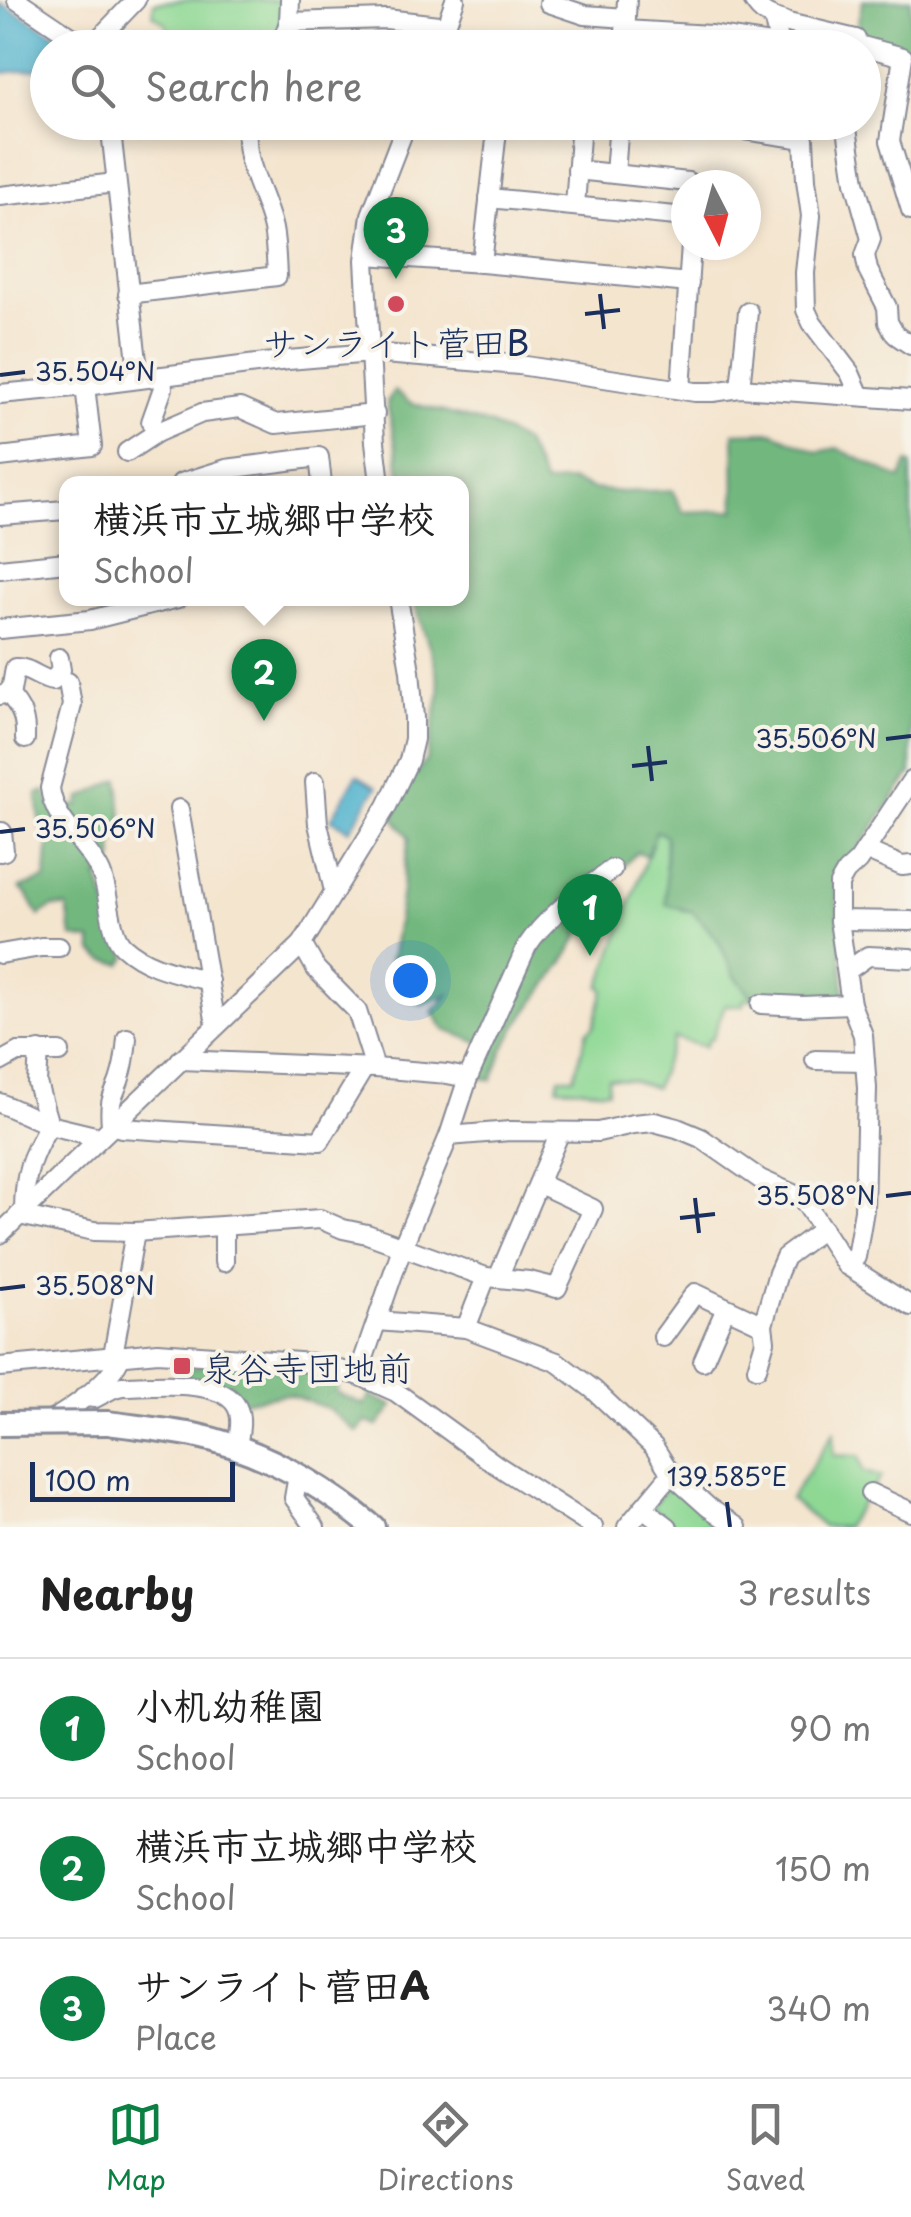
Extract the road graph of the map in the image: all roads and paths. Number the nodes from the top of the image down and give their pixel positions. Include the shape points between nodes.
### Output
1 (18, 0) edge
2 (136, 0) edge
3 (290, 0) edge
4 (456, 0) edge
5 (753, 0) edge
6 (549, 3) dead end
7 (781, 20) junction
8 (289, 22) junction
9 (626, 24) edge
10 (447, 26) junction
11 (62, 30) edge
12 (107, 30) edge
13 (286, 30) edge
14 (445, 30) edge
15 (655, 30) edge
16 (779, 30) edge
17 (782, 30) edge
18 (823, 30) edge
19 (881, 52) edge
20 (112, 140) edge
21 (248, 140) edge
22 (401, 140) edge
23 (496, 140) edge
24 (580, 140) edge
25 (617, 140) edge
26 (802, 140) edge
27 (849, 140) edge
28 (577, 170) junction
29 (615, 174) junction
30 (671, 180) edge
31 (116, 183) junction
32 (0, 196) edge
33 (489, 198) junction
34 (575, 206) junction
35 (911, 210) edge
36 (671, 216) edge
37 (366, 254) junction
38 (690, 260) edge
39 (482, 263) junction
40 (688, 283) junction
41 (128, 294) junction
42 (748, 312) dead end
43 (911, 345) edge
44 (371, 353) junction
45 (162, 376) junction
46 (139, 379) junction
47 (85, 386) junction
48 (740, 388) junction
49 (681, 389) junction
50 (0, 394) edge
51 (860, 396) junction
52 (911, 400) edge
53 (374, 414) junction
54 (156, 433) junction
55 (127, 452) dead end
56 (0, 457) edge
57 (207, 476) edge
58 (321, 476) edge
59 (379, 476) edge
60 (59, 511) edge
61 (0, 515) edge
62 (59, 563) edge
63 (0, 569) edge
64 (120, 606) edge
65 (399, 606) edge
66 (0, 629) edge
67 (59, 658) dead end
68 (68, 682) dead end
69 (4, 695) edge
70 (24, 739) dead end
71 (315, 782) dead end
72 (909, 786) edge
73 (180, 809) dead end
74 (2, 832) dead end
75 (865, 850) junction
76 (0, 852) edge
77 (911, 865) edge
78 (612, 869) dead end
79 (334, 891) junction
80 (838, 920) junction
81 (911, 920) edge
82 (302, 944) junction
83 (59, 947) dead end
84 (0, 954) edge
85 (910, 958) edge
86 (847, 970) junction
87 (209, 981) junction
88 (761, 1004) dead end
89 (850, 1004) junction
90 (216, 1024) junction
91 (128, 1038) dead end
92 (39, 1052) junction
93 (60, 1052) dead end
94 (180, 1060) junction
95 (814, 1060) dead end
96 (865, 1061) junction
97 (0, 1062) edge
98 (369, 1068) junction
99 (468, 1078) junction
100 (0, 1103) edge
101 (49, 1125) junction
102 (105, 1131) junction
103 (560, 1132) junction
104 (449, 1136) junction
105 (540, 1184) junction
106 (22, 1213) junction
107 (224, 1226) junction
108 (824, 1229) junction
109 (135, 1232) junction
110 (0, 1234) edge
111 (402, 1248) junction
112 (224, 1262) dead end
113 (846, 1265) junction
114 (492, 1278) junction
115 (911, 1306) edge
116 (726, 1308) junction
117 (376, 1322) junction
118 (763, 1324) junction
119 (466, 1328) junction
120 (664, 1337) dead end
121 (117, 1355) junction
122 (704, 1361) dead end
123 (0, 1367) edge
124 (756, 1368) dead end
125 (358, 1375) junction
126 (84, 1397) junction
127 (0, 1424) edge
128 (236, 1447) junction
129 (672, 1474) junction
130 (298, 1475) junction
131 (870, 1493) dead end
132 (643, 1508) junction
133 (911, 1512) edge
134 (316, 1527) edge
135 (373, 1527) edge
136 (593, 1527) edge
137 (628, 1527) edge
138 (668, 1527) edge
139 (737, 1527) edge

1 - 11 street
2 - 12 street
3 - 8 street
4 - 10 street
5 - 7 street
6 - 9 street
7 - 16 street
7 - 17 street
7 - 18 street
8 - 10 street via 386,19
8 - 13 street
9 - 15 street
10 - 14 street
19 - 35 street via 903,57 890,141
20 - 31 street
21 - 41 street via 273,232 277,276
22 - 37 street via 371,215
23 - 33 street
24 - 28 street
25 - 29 street
26 - 51 street via 812,216 806,310
27 - 43 street via 872,239 868,270 892,329
28 - 29 street
28 - 34 street
29 - 30 street
31 - 32 street
31 - 41 street
33 - 34 street
33 - 39 street
34 - 36 street
37 - 39 street
37 - 44 street
38 - 40 street
39 - 40 street
40 - 49 street
41 - 46 street
42 - 48 street
44 - 45 street
44 - 49 street via 519,364
44 - 53 street
45 - 46 street
45 - 54 street via 151,422
46 - 47 street
47 - 50 street
47 - 56 street via 92,446
48 - 49 street
48 - 51 street
51 - 52 street via 884,391
53 - 54 street via 276,424 240,408 202,413
53 - 59 street
54 - 55 street
57 - 58 street via 319,457
60 - 61 street
62 - 63 street
64 - 66 street via 90,620
65 - 79 street via 414,739 399,783
67 - 69 street via 53,681 15,668
68 - 87 street via 72,705 52,800 102,875 116,937 152,966
69 - 70 street via 24,718
71 - 79 street
72 - 75 street
73 - 87 street
74 - 76 street
75 - 77 street
75 - 80 street via 839,884
78 - 99 street via 534,935
79 - 82 street
80 - 81 street
80 - 86 street
82 - 90 street
82 - 98 street via 316,970 356,1011
83 - 84 street
85 - 86 street via 868,956
86 - 89 street
87 - 90 street
88 - 89 street
89 - 96 street
90 - 94 street
91 - 102 street
92 - 93 street
92 - 97 street via 18,1052
92 - 101 street via 37,1083
94 - 98 street
94 - 102 street
95 - 96 street
96 - 113 street via 864,1210 856,1256
98 - 99 street
98 - 102 street via 320,1141
99 - 104 street
100 - 101 street
101 - 102 street
101 - 106 street via 28,1165
102 - 106 street
103 - 104 street
103 - 105 street
103 - 108 street via 654,1122 677,1128 802,1198
104 - 111 street
105 - 114 street
105 - 114 street via 593,1209 557,1288
106 - 109 street via 94,1232
106 - 110 street
107 - 109 street
107 - 111 street via 320,1220
107 - 112 street
108 - 113 street
108 - 118 street via 785,1257
109 - 121 street
111 - 114 street
111 - 117 street
113 - 115 street
114 - 119 street
116 - 118 street
116 - 120 street via 695,1292
116 - 122 street
117 - 119 street
117 - 125 street
118 - 124 street
119 - 129 street via 558,1362 654,1447
121 - 123 street
121 - 125 street via 314,1363
121 - 126 street via 112,1372
125 - 136 street via 396,1392
126 - 127 street via 44,1425 29,1426 15,1415
126 - 128 street via 122,1386 220,1392 238,1408
127 - 128 main road, bridge via 108,1423
128 - 130 main road
129 - 132 street
129 - 139 street
130 - 134 street via 294,1498
130 - 135 main road
131 - 133 street
132 - 137 street
132 - 138 street

